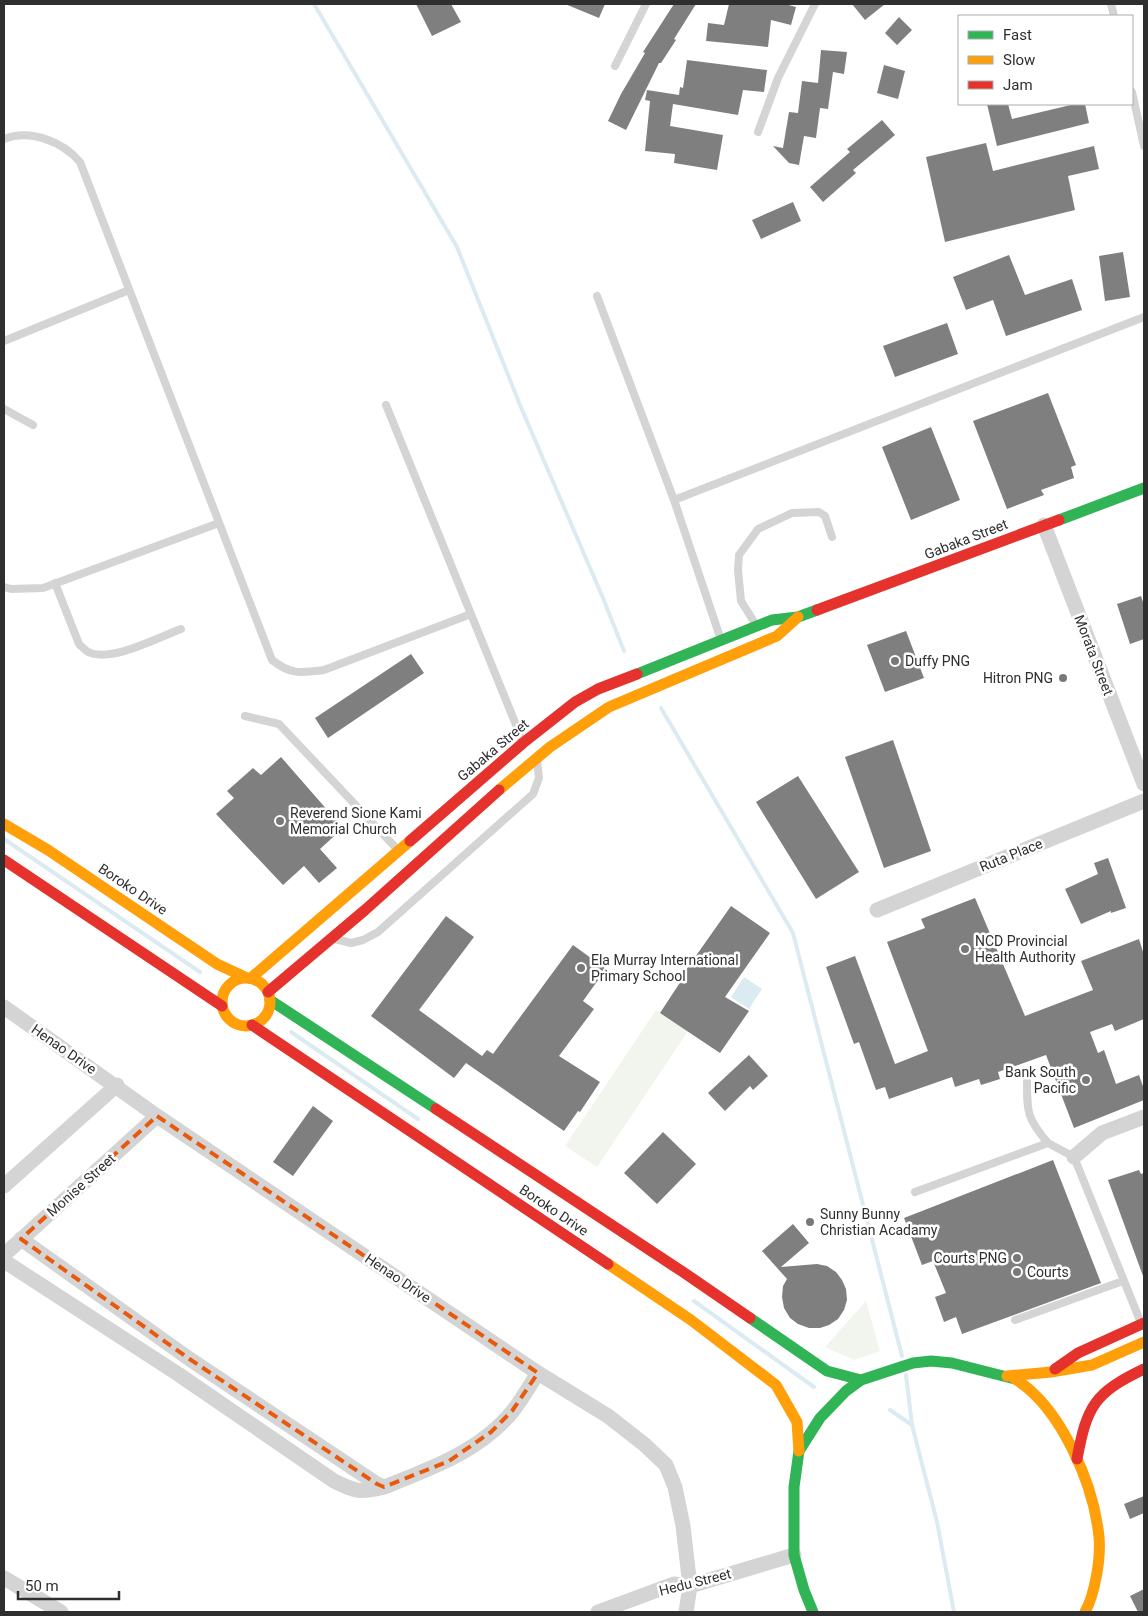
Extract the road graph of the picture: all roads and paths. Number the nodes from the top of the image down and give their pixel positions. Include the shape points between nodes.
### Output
1 (646, 4) edge
2 (815, 4) edge
3 (615, 66) dead end
4 (1133, 96) edge
5 (758, 132) dead end
6 (4, 140) edge
7 (1144, 146) edge
8 (129, 290) junction
9 (597, 296) dead end
10 (1144, 316) edge
11 (4, 341) edge
12 (386, 405) dead end
13 (4, 409) edge
14 (33, 425) dead end
15 (1144, 488) edge
16 (674, 500) junction
17 (219, 523) junction
18 (1044, 525) junction
19 (832, 536) dead end
20 (55, 584) junction
21 (4, 587) edge
22 (471, 614) junction
23 (798, 618) junction
24 (756, 626) junction
25 (181, 629) dead end
26 (721, 640) junction
27 (245, 716) dead end
28 (530, 751) junction
29 (1144, 784) edge
30 (1144, 801) edge
31 (4, 824) edge
32 (399, 851) junction
33 (4, 860) edge
34 (877, 910) dead end
35 (333, 938) junction
36 (249, 978) junction
37 (269, 996) junction
38 (222, 1006) junction
39 (4, 1007) edge
40 (252, 1025) junction
41 (1027, 1081) dead end
42 (117, 1085) junction
43 (157, 1116) junction
44 (1144, 1117) edge
45 (1048, 1143) junction
46 (1074, 1157) junction
47 (4, 1186) edge
48 (915, 1192) dead end
49 (9, 1249) edge
50 (1123, 1281) junction
51 (1015, 1320) dead end
52 (1143, 1324) edge
53 (1144, 1342) edge
54 (1144, 1369) edge
55 (1051, 1372) junction
56 (538, 1373) junction
57 (1007, 1376) junction
58 (861, 1380) junction
59 (799, 1451) junction
60 (1077, 1459) junction
61 (381, 1486) junction
62 (794, 1555) junction
63 (4, 1578) edge
64 (690, 1586) junction
65 (61, 1612) edge
66 (598, 1612) edge
67 (686, 1612) edge
68 (812, 1612) edge
69 (1085, 1612) edge

1 - 3 lane
2 - 5 lane via 778,78
4 - 7 lane
6 - 8 lane via 21,135 48,140 59,144 80,162
8 - 11 lane
8 - 17 lane
9 - 16 lane
10 - 16 lane
12 - 22 lane
13 - 14 lane
15 - 18 main road, Gabaka Street
16 - 26 lane
17 - 20 lane
17 - 22 lane via 272,660 289,671 324,670
18 - 23 main road, Gabaka Street
18 - 29 street, Morata Street
19 - 24 lane via 825,516 819,512 792,513 758,529 739,556 738,570 741,601
20 - 21 lane via 28,590
20 - 25 lane via 79,644 87,652 120,652
22 - 28 lane
23 - 24 main road, Gabaka Street via 772,620
23 - 28 main road, Gabaka Street via 777,636 609,707
24 - 26 main road, Gabaka Street
26 - 28 main road, Gabaka Street via 598,689 574,702
27 - 32 lane via 279,724
28 - 32 main road, Gabaka Street
28 - 35 main road, Gabaka Street
28 - 35 lane via 539,778 533,794 378,932 352,943
30 - 34 street, Ruta Place
31 - 36 main road, Boroko Drive via 217,964
32 - 36 main road, Gabaka Street
33 - 38 main road
35 - 37 main road, Gabaka Street
36 - 37 main road via 262,983
36 - 38 main road via 235,980 226,989
37 - 40 main road via 270,1008 266,1016
37 - 58 main road, Boroko Drive via 827,1371
38 - 40 main road via 225,1014 236,1024
39 - 42 street, Henao Drive
40 - 59 main road, Boroko Drive via 691,1320 776,1385 797,1422
41 - 45 lane via 1028,1113
42 - 43 street, Henao Drive
42 - 47 street
43 - 49 street, Monise Street
43 - 56 street, Henao Drive
44 - 46 street via 1102,1133
45 - 46 lane
45 - 48 lane
46 - 50 lane
49 - 61 street via 191,1360
49 - 61 street via 178,1374 334,1481 366,1492
50 - 51 lane
50 - 52 lane
52 - 55 main road via 1078,1353
53 - 55 main road via 1092,1365
54 - 60 main road via 1099,1396 1083,1426
55 - 57 main road
56 - 61 street via 512,1411 492,1432 449,1461
56 - 64 street, Henao Drive via 608,1416 666,1465 675,1487 683,1526
57 - 58 main road via 931,1361 913,1363
57 - 60 main road via 1030,1390 1052,1414 1070,1441
58 - 59 main road via 820,1418
59 - 62 main road via 794,1487
60 - 69 main road via 1088,1486 1099,1537 1099,1556 1090,1603
62 - 64 street, Hedu Street
62 - 68 main road
63 - 65 street
64 - 66 street, Hedu Street via 674,1584
64 - 67 street, Henao Drive

